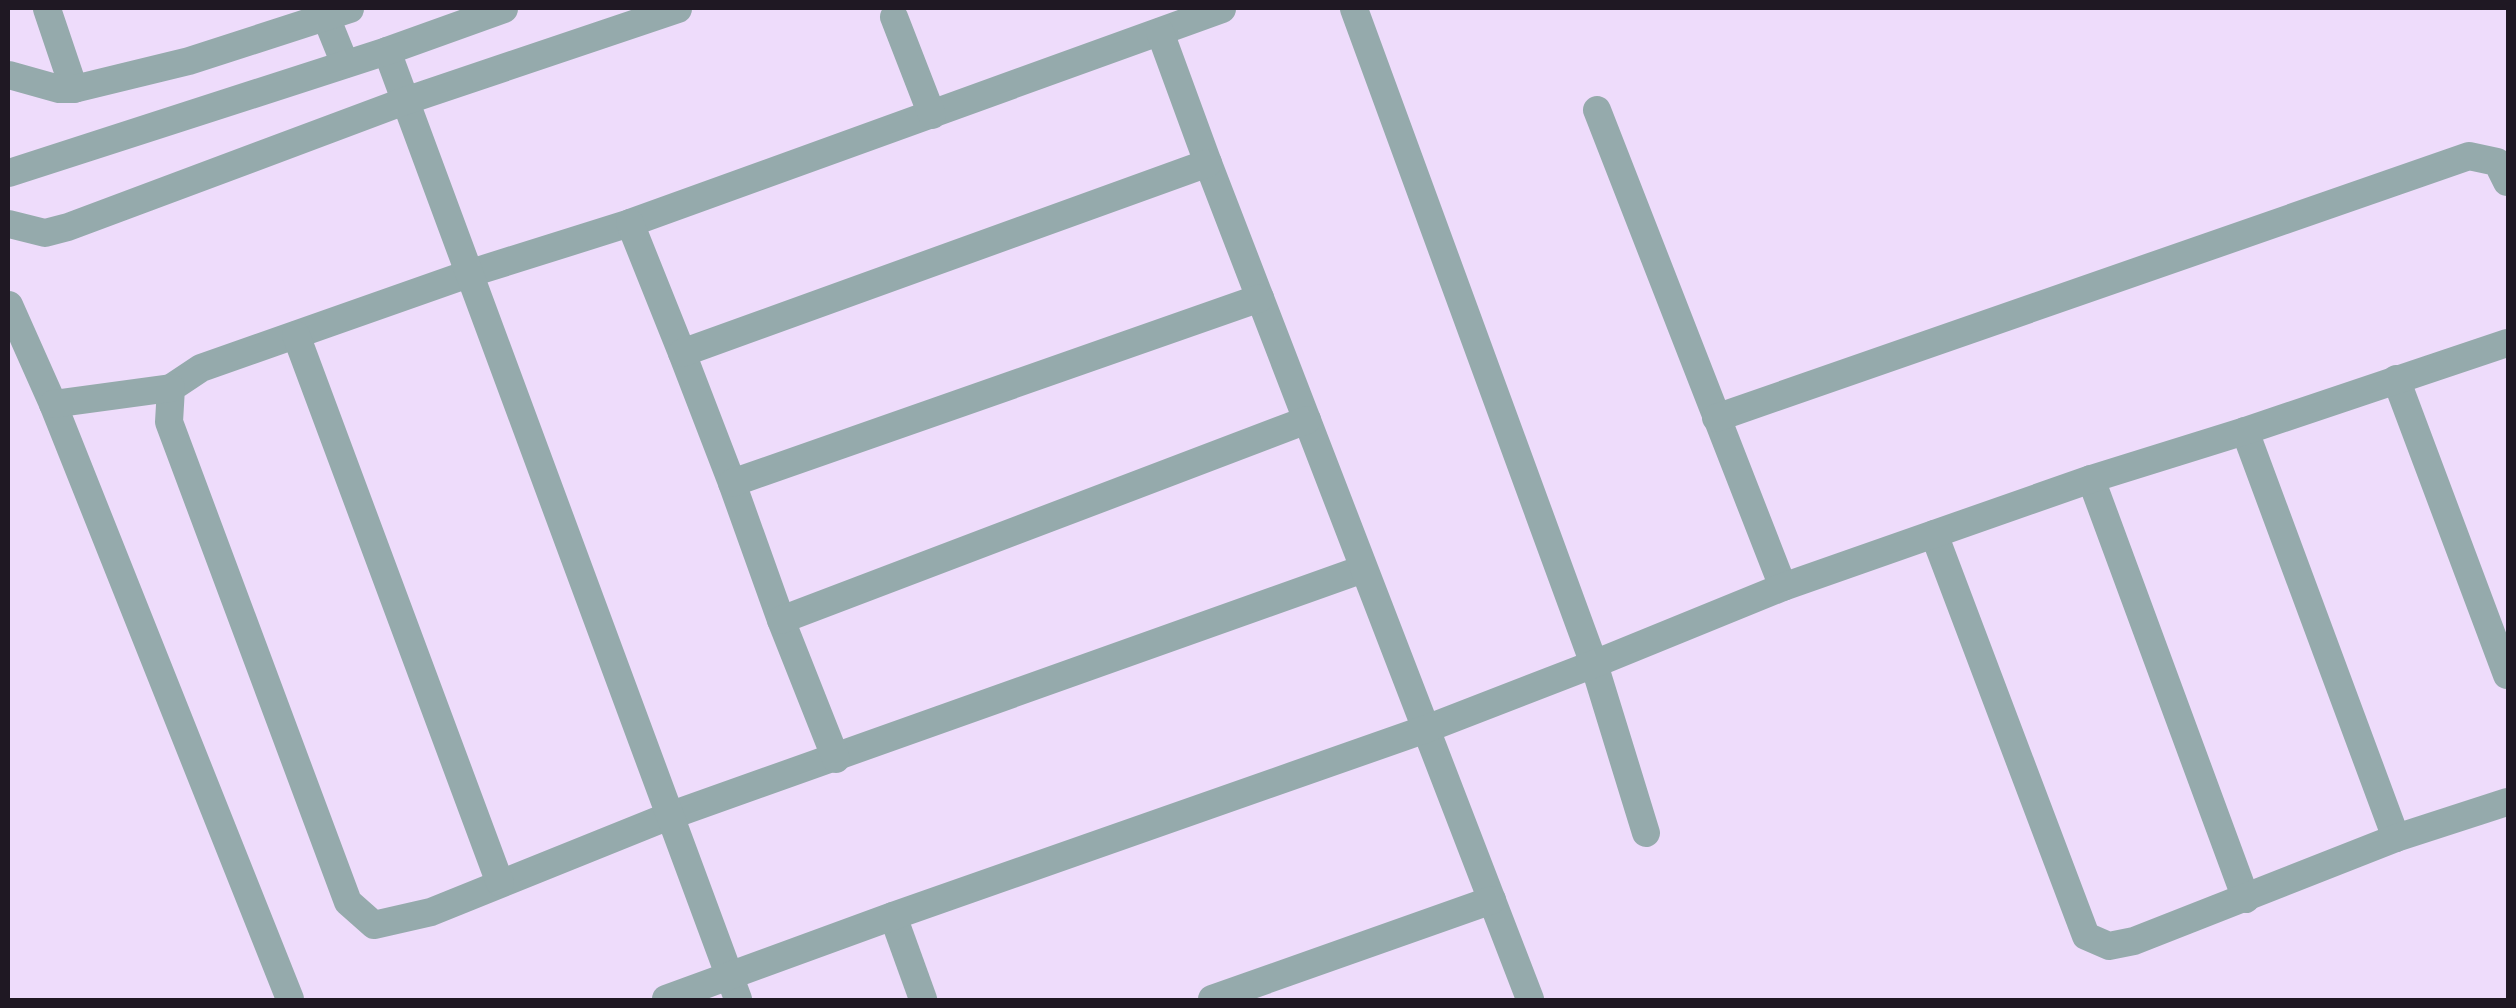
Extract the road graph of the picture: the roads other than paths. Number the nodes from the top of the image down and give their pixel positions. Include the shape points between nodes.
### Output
1 (47, 9) edge
2 (504, 9) edge
3 (678, 9) edge
4 (1222, 9) edge
5 (1354, 9) edge
6 (338, 13) edge
7 (476, 13) edge
8 (894, 17) dead end
9 (1160, 32) junction
10 (387, 51) junction
11 (345, 64) junction
12 (9, 76) edge
13 (74, 89) junction
14 (405, 101) junction
15 (1597, 110) dead end
16 (932, 115) junction
17 (1208, 163) junction
18 (9, 173) edge
19 (2507, 182) edge
20 (630, 223) junction
21 (9, 224) edge
22 (471, 274) junction
23 (1260, 298) junction
24 (9, 305) edge
25 (296, 335) junction
26 (2507, 343) edge
27 (682, 353) junction
28 (2396, 379) junction
29 (171, 388) junction
30 (53, 404) junction
31 (1716, 418) junction
32 (1307, 420) junction
33 (2245, 431) junction
34 (2091, 479) junction
35 (732, 483) junction
36 (1934, 534) junction
37 (1363, 570) junction
38 (1783, 588) junction
39 (781, 620) junction
40 (1594, 664) junction
41 (2507, 675) edge
42 (1426, 729) junction
43 (836, 759) junction
44 (2507, 802) edge
45 (669, 816) junction
46 (1646, 833) dead end
47 (2396, 838) junction
48 (500, 883) junction
49 (2246, 898) junction
50 (1492, 900) junction
51 (893, 916) junction
52 (734, 988) edge
53 (290, 999) edge
54 (666, 999) edge
55 (923, 999) edge
56 (1212, 999) edge
57 (1530, 999) edge

1 - 13 street
2 - 7 street
3 - 14 street
4 - 9 street
5 - 40 street
6 - 11 street
6 - 13 street via 189,62
7 - 10 street
8 - 16 street
9 - 16 street
9 - 17 street
10 - 11 street
10 - 14 street
11 - 18 street
12 - 13 street via 59,90
14 - 21 street via 68,227 45,233
14 - 22 street
15 - 31 street
16 - 20 street
17 - 23 street
17 - 27 street
19 - 31 street via 2496,162 2469,156
20 - 22 street
20 - 27 street
22 - 25 street
22 - 45 street
23 - 32 street
23 - 35 street
24 - 30 street
25 - 29 street via 201,368
25 - 48 street
26 - 28 street
27 - 35 street
28 - 33 street
28 - 41 street
29 - 30 street
29 - 48 street via 169,422 348,902 374,924 431,912
30 - 53 street
31 - 38 street
32 - 37 street
32 - 39 street
33 - 34 street
33 - 47 street
34 - 36 street
34 - 49 street
35 - 39 street
36 - 38 street
36 - 49 street via 2086,936 2109,946 2134,941
37 - 42 street
37 - 43 street
38 - 40 street
39 - 43 street
40 - 42 street
40 - 46 street
42 - 50 street
42 - 51 street
43 - 45 street
44 - 47 street
45 - 48 street
45 - 52 street
47 - 49 street
50 - 56 street
50 - 57 street
51 - 52 street
51 - 55 street
52 - 54 street

